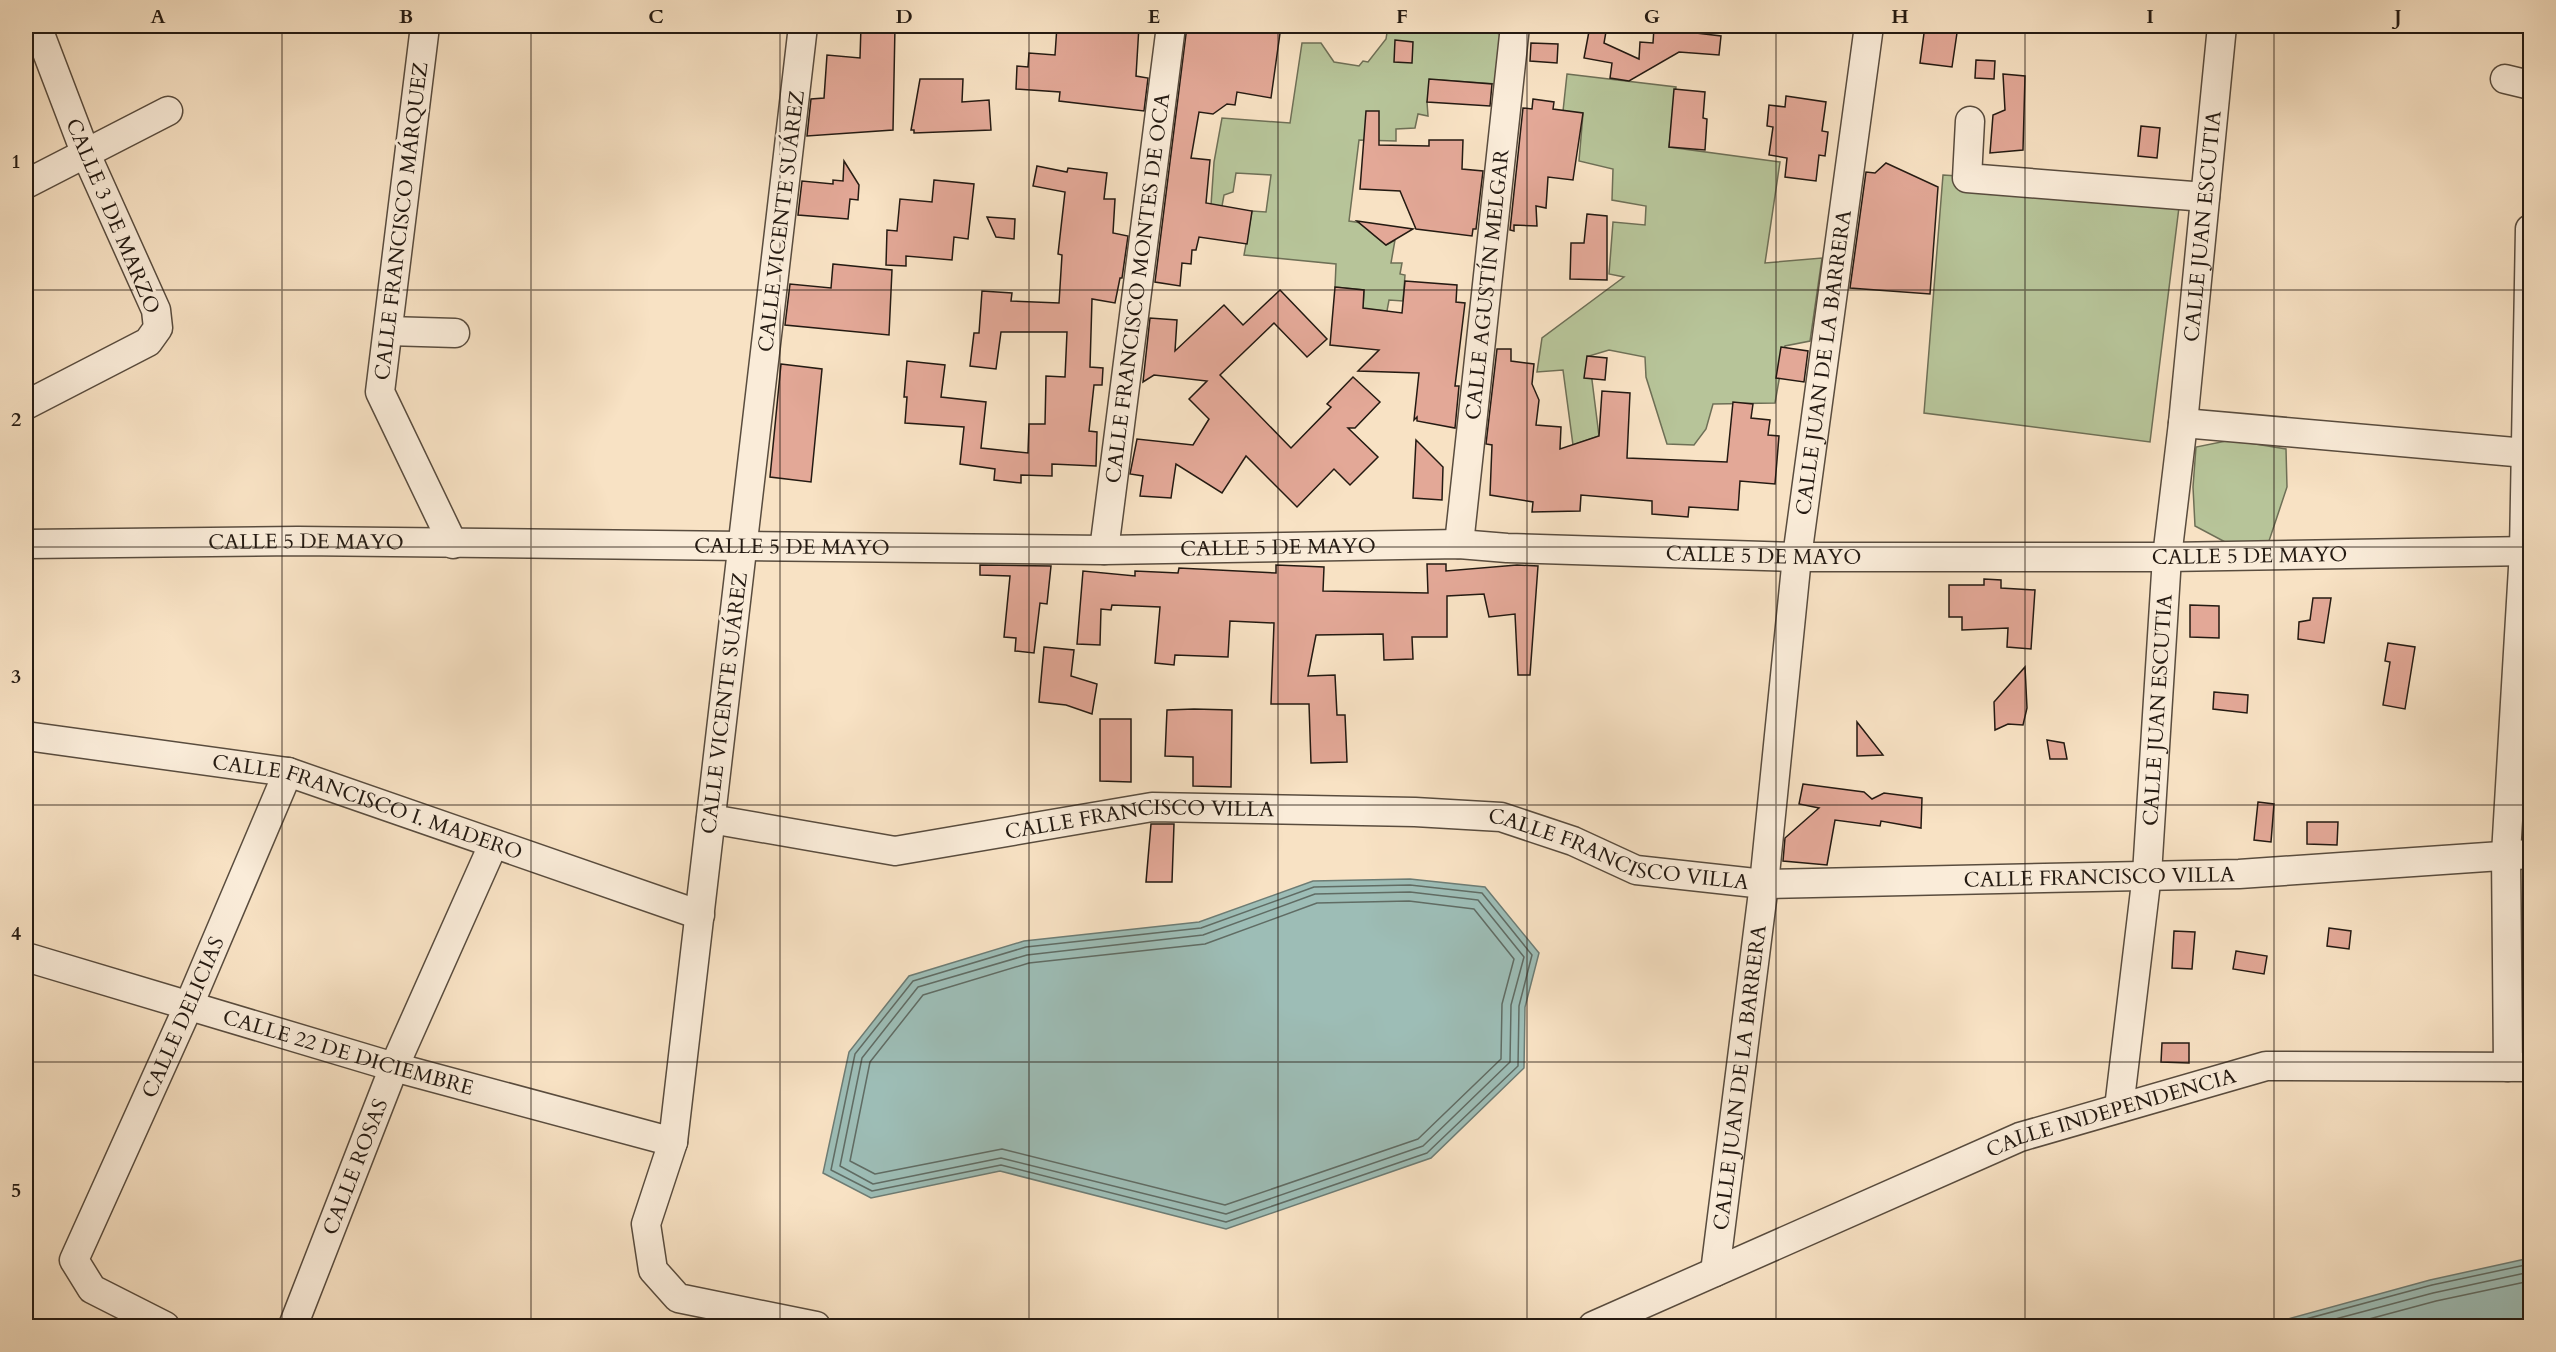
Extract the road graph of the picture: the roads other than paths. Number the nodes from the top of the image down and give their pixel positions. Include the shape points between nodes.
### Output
1 (38, 26) edge
2 (425, 26) edge
3 (803, 26) edge
4 (1171, 26) edge
5 (1515, 26) edge
6 (1869, 26) edge
7 (2222, 26) edge
8 (168, 111) dead end
9 (1970, 121) dead end
10 (85, 152) junction
11 (26, 184) edge
12 (2205, 197) junction
13 (2530, 229) edge
14 (2530, 234) edge
15 (388, 330) junction
16 (455, 333) dead end
17 (26, 405) edge
18 (2183, 423) junction
19 (2526, 453) junction
20 (26, 544) edge
21 (453, 544) junction
22 (1459, 544) junction
23 (742, 547) junction
24 (1104, 549) junction
25 (2527, 551) edge
26 (1797, 556) junction
27 (2166, 557) junction
28 (26, 736) edge
29 (288, 772) junction
30 (711, 819) junction
31 (493, 844) junction
32 (2518, 854) edge
33 (2147, 874) junction
34 (1764, 884) junction
35 (700, 915) junction
36 (26, 957) edge
37 (189, 1005) junction
38 (394, 1067) junction
39 (2519, 1067) edge
40 (2119, 1108) junction
41 (673, 1142) junction
42 (1715, 1272) junction
43 (165, 1326) edge
44 (293, 1326) edge
45 (816, 1326) edge
46 (1593, 1326) edge

1 - 10 street, CALLE 3 DE MARZO
2 - 15 street, CALLE FRANCISCO MÁRQUEZ
3 - 23 street, CALLE VICENTE SUÁREZ
4 - 24 street, CALLE FRANCISCO MONTES DE OCA
5 - 22 street, CALLE AGUSTÍN MELGAR
6 - 26 street, CALLE JUAN DE LA BARRERA
7 - 12 street, CALLE JUAN ESCUTIA
8 - 10 street
9 - 12 street via 1967,178
10 - 11 street
10 - 17 street, CALLE 3 DE MARZO via 156,310 158,327 148,342
12 - 18 street, CALLE JUAN ESCUTIA
13 - 14 street
14 - 19 street
15 - 16 street
15 - 21 street, CALLE FRANCISCO MÁRQUEZ via 380,392
18 - 19 street
18 - 27 street, CALLE JUAN ESCUTIA
19 - 25 street
20 - 21 street, CALLE 5 DE MAYO
21 - 23 street, CALLE 5 DE MAYO
22 - 24 street, CALLE 5 DE MAYO
22 - 26 street, CALLE 5 DE MAYO
23 - 24 street, CALLE 5 DE MAYO
23 - 30 street, CALLE VICENTE SUÁREZ
25 - 27 street, CALLE 5 DE MAYO
25 - 32 street
26 - 27 street, CALLE 5 DE MAYO
26 - 34 street, CALLE JUAN DE LA BARRERA
27 - 33 street, CALLE JUAN ESCUTIA
28 - 29 street, CALLE FRANCISCO I. MADERO
29 - 31 street, CALLE FRANCISCO I. MADERO
29 - 37 street, CALLE DELICIAS
30 - 34 street, CALLE FRANCISCO VILLA via 895,851 1152,807 1502,817 1573,841 1636,870
30 - 35 street, CALLE VICENTE SUÁREZ
31 - 35 street, CALLE FRANCISCO I. MADERO
31 - 38 street, CALLE ROSAS
32 - 33 street, CALLE FRANCISCO VILLA via 2239,873
32 - 39 street
33 - 34 street, CALLE FRANCISCO VILLA
33 - 40 street, CALLE JUAN ESCUTIA
34 - 42 street, CALLE JUAN DE LA BARRERA
35 - 41 street, CALLE VICENTE SUÁREZ
36 - 37 street, CALLE 22 DE DICIEMBRE
37 - 38 street, CALLE 22 DE DICIEMBRE
37 - 43 street, CALLE DELICIAS via 74,1260 92,1289
38 - 41 street, CALLE 22 DE DICIEMBRE
38 - 44 street, CALLE ROSAS
39 - 40 street, CALLE INDEPENDENCIA via 2266,1066
40 - 42 street, CALLE INDEPENDENCIA via 2020,1137
41 - 45 street, CALLE VICENTE SUÁREZ via 646,1224 653,1270 678,1298
42 - 46 street, CALLE INDEPENDENCIA

